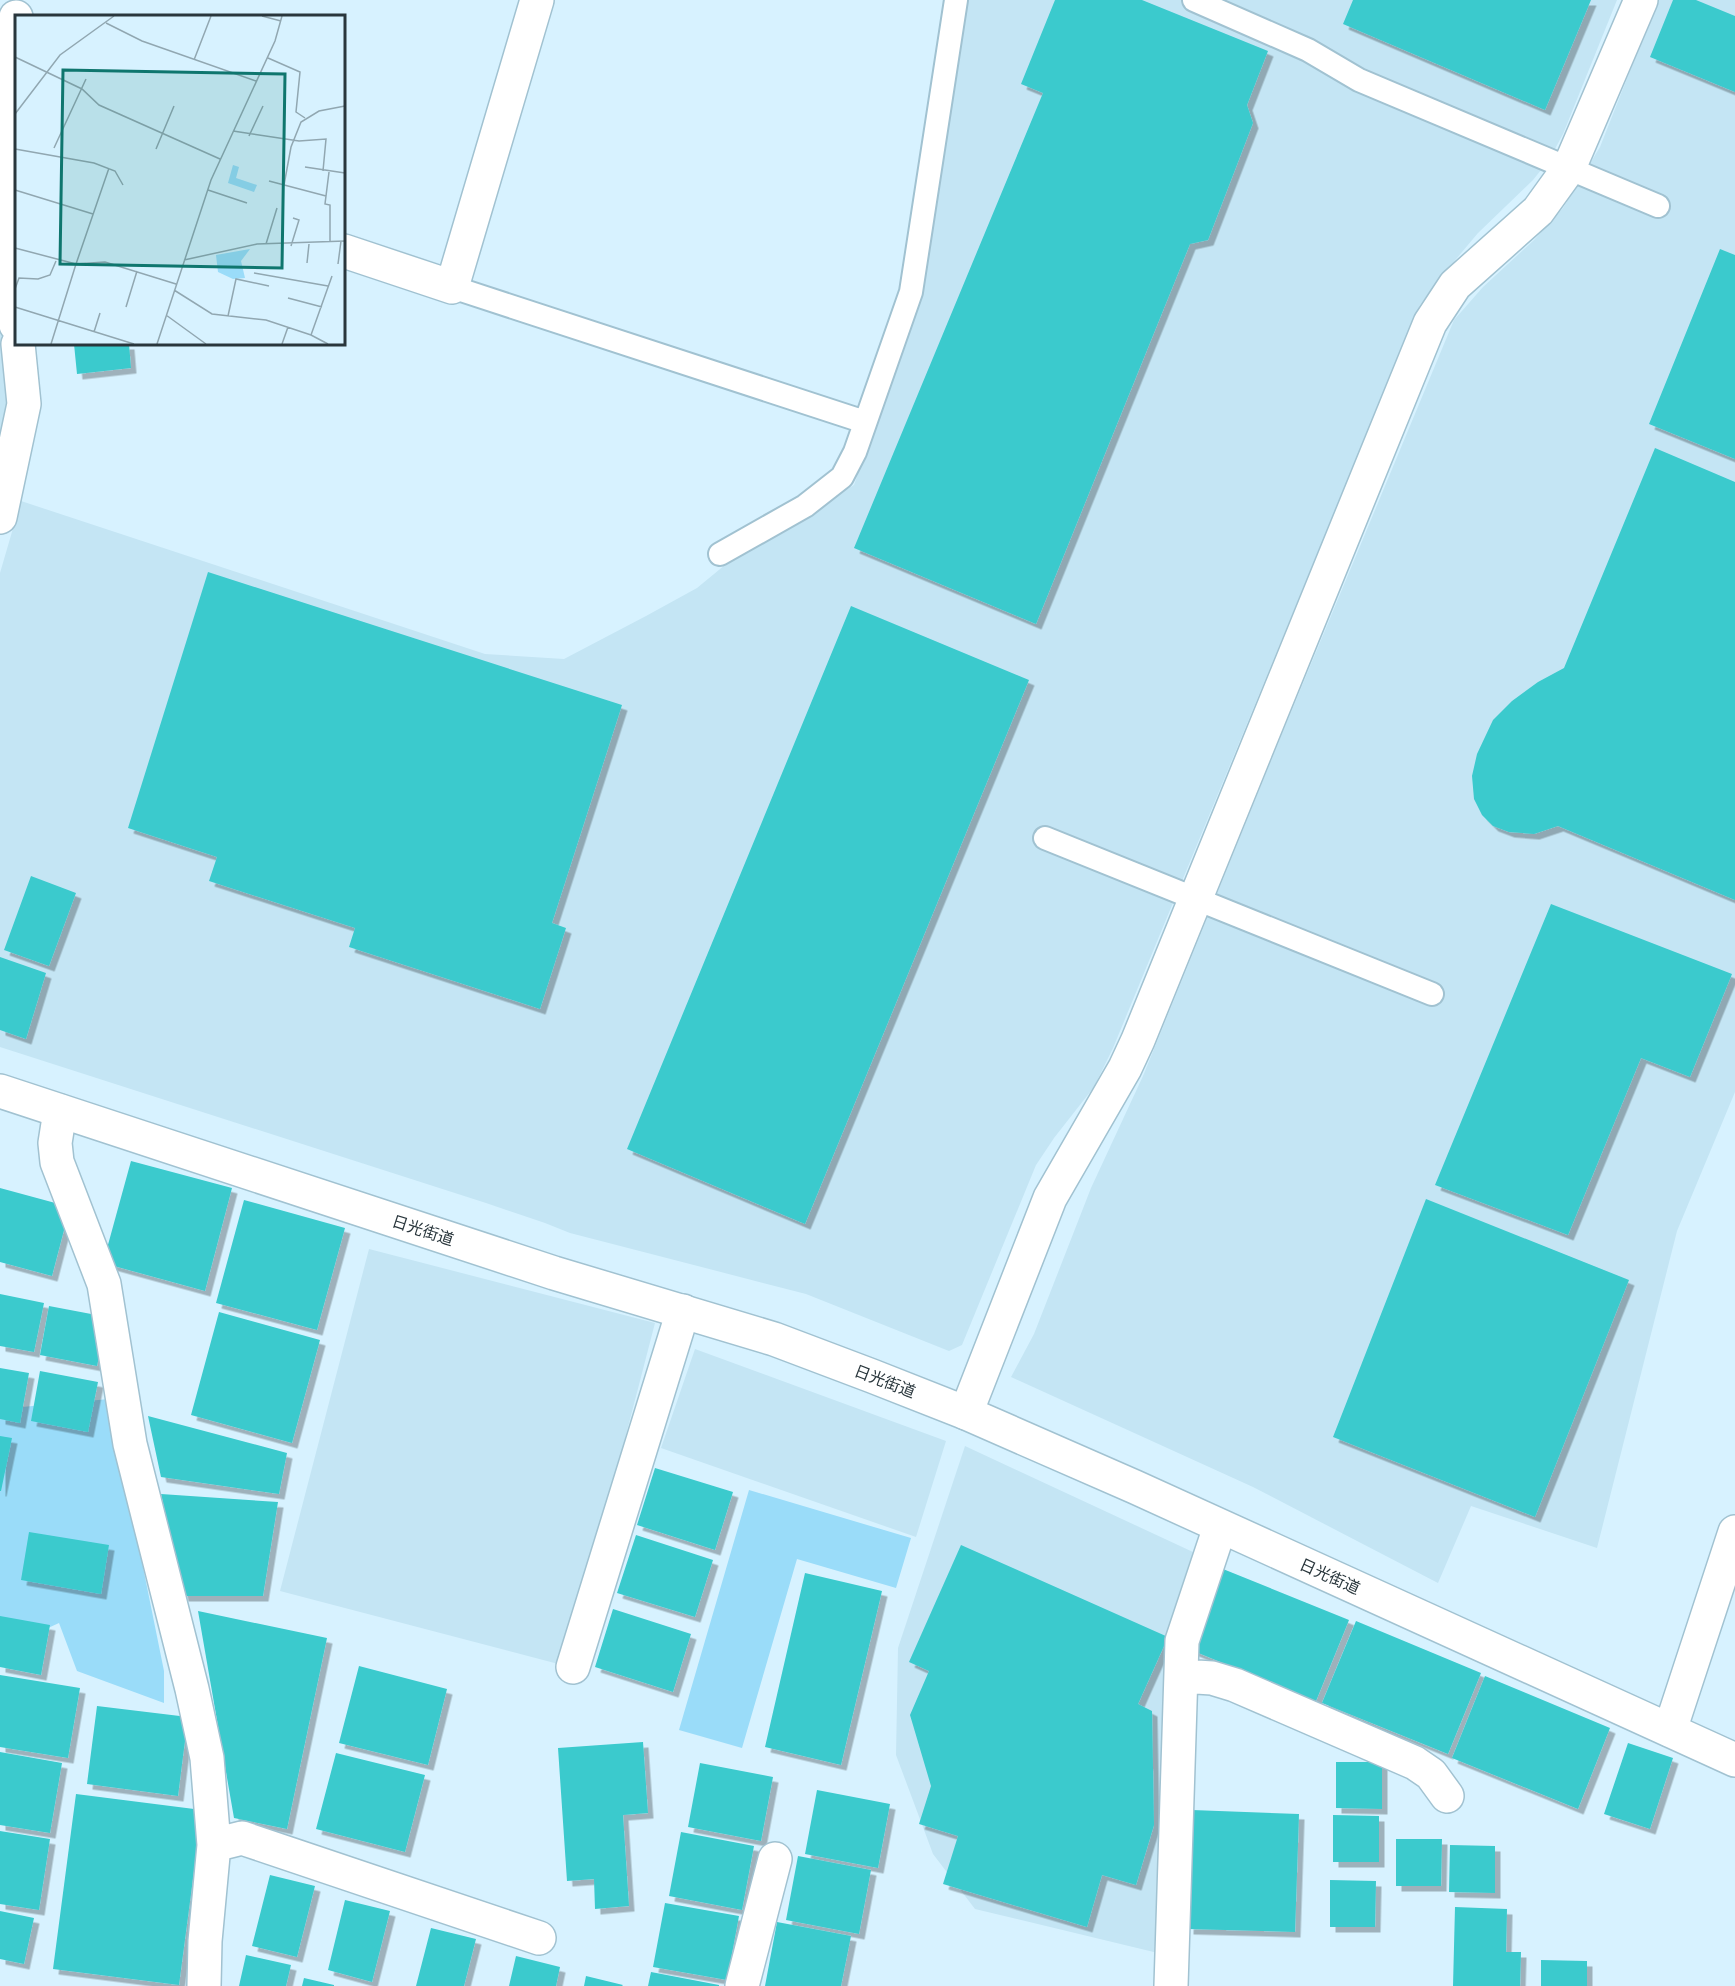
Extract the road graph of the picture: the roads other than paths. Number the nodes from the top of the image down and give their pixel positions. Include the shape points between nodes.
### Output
1 (20, 0) edge
2 (537, 0) edge
3 (956, 0) edge
4 (1194, 0) edge
5 (1641, 0) edge
6 (16, 15) edge
7 (15, 23) edge
8 (0, 142) edge
9 (15, 147) edge
10 (1569, 168) junction
11 (1658, 206) dead end
12 (345, 251) edge
13 (452, 287) junction
14 (15, 314) edge
15 (18, 345) edge
16 (865, 422) junction
17 (0, 517) edge
18 (720, 554) dead end
19 (1045, 838) dead end
20 (1195, 899) junction
21 (1432, 994) dead end
22 (0, 1091) edge
23 (60, 1111) junction
24 (683, 1311) junction
25 (966, 1413) junction
26 (1220, 1527) junction
27 (1735, 1532) edge
28 (573, 1667) dead end
29 (1181, 1677) junction
30 (1670, 1730) junction
31 (1735, 1760) edge
32 (1447, 1796) dead end
33 (214, 1845) junction
34 (775, 1859) dead end
35 (539, 1938) dead end
36 (204, 1986) edge
37 (742, 1986) edge
38 (1171, 1986) edge

1 - 6 street
2 - 13 street
3 - 16 lane via 911,292
4 - 10 lane via 1308,50 1359,80
5 - 10 street
7 - 8 street
8 - 9 street
8 - 14 street
10 - 11 lane
10 - 20 street via 1538,211 1455,285 1430,323
12 - 13 street
13 - 16 lane
15 - 17 street via 24,404
16 - 18 lane via 842,477 805,506
19 - 20 lane
20 - 21 lane
20 - 25 street via 1125,1068 1050,1198
22 - 23 street, 日光街道
23 - 24 street, 日光街道
23 - 33 street via 55,1143 57,1161 104,1284 130,1444 207,1758
24 - 25 street, 日光街道 via 774,1340
24 - 28 street
25 - 26 street, 日光街道
26 - 29 street via 1182,1641
26 - 30 street, 日光街道
27 - 30 street
29 - 32 street via 1212,1678 1235,1685 1415,1763 1431,1774
29 - 38 street
30 - 31 street, 日光街道
33 - 35 street via 242,1838
33 - 36 street
34 - 37 street

